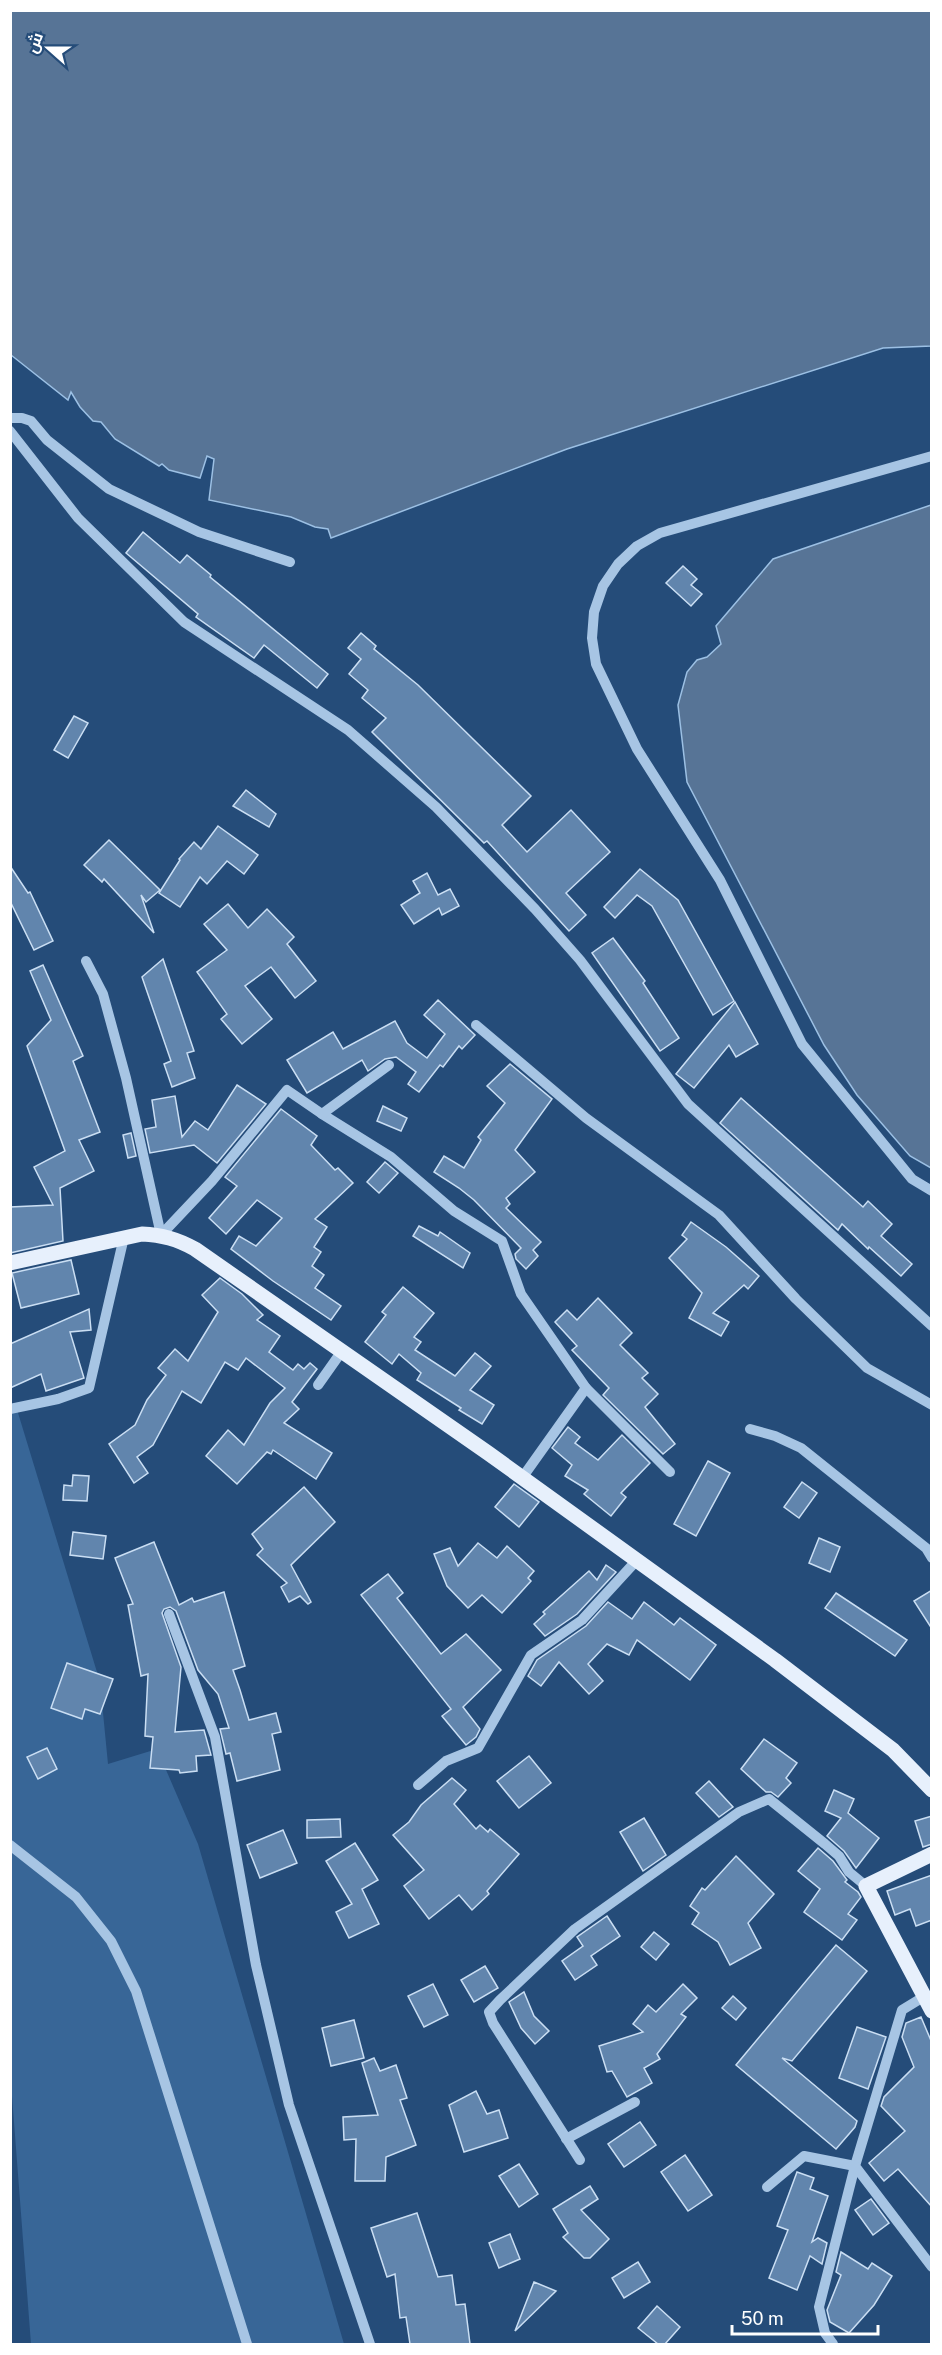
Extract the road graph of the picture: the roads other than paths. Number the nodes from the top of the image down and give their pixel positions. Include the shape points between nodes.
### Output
1 (10, 418) edge
2 (10, 431) edge
3 (932, 456) edge
4 (290, 562) dead end
5 (86, 961) dead end
6 (476, 1025) dead end
7 (389, 1065) dead end
8 (322, 1114) junction
9 (932, 1191) edge
10 (161, 1235) junction
11 (124, 1237) junction
12 (10, 1263) edge
13 (932, 1326) edge
14 (342, 1351) junction
15 (318, 1385) dead end
16 (586, 1388) junction
17 (932, 1405) edge
18 (10, 1409) edge
19 (750, 1429) dead end
20 (670, 1472) dead end
21 (522, 1478) junction
22 (932, 1558) edge
23 (637, 1560) junction
24 (169, 1614) dead end
25 (418, 1785) dead end
26 (932, 1790) edge
27 (10, 1845) edge
28 (932, 1854) edge
29 (866, 1886) junction
30 (926, 1996) junction
31 (932, 2011) edge
32 (635, 2102) dead end
33 (566, 2139) junction
34 (580, 2160) dead end
35 (855, 2166) junction
36 (767, 2187) dead end
37 (932, 2267) edge
38 (247, 2344) edge
39 (370, 2344) edge
40 (833, 2344) edge

1 - 4 street via 31,421 47,440 109,489 199,532
2 - 13 street via 78,518 184,622 348,730 436,807 580,960 688,1104
3 - 9 street via 660,533 637,546 603,586 594,612 592,638 596,664 638,749 720,880 802,1044 912,1179
5 - 10 street via 103,994 126,1078
6 - 17 street via 586,1118 719,1215 796,1299 867,1368
7 - 8 street
8 - 10 street via 287,1090 212,1181
8 - 16 street via 391,1157 454,1211 502,1241 521,1294
10 - 11 main road
10 - 14 main road via 195,1249
11 - 12 main road
11 - 18 street via 89,1388
14 - 15 street
14 - 21 main road
16 - 20 street
16 - 21 street
19 - 22 street via 801,1448 926,1548
21 - 23 main road
23 - 25 street via 582,1620 531,1655 478,1748 446,1761
23 - 26 main road via 884,1743
24 - 39 street via 215,1737 256,1965 289,2105
27 - 38 street via 76,1897 111,1941 136,1990
28 - 29 main road
29 - 30 main road
29 - 33 street via 849,1872 839,1856 769,1799 739,1812 575,1929 489,2012
30 - 31 main road
30 - 35 street via 902,2010
32 - 33 street
33 - 34 street
35 - 36 street via 804,2156
35 - 37 street
35 - 40 street via 819,2307 825,2333

